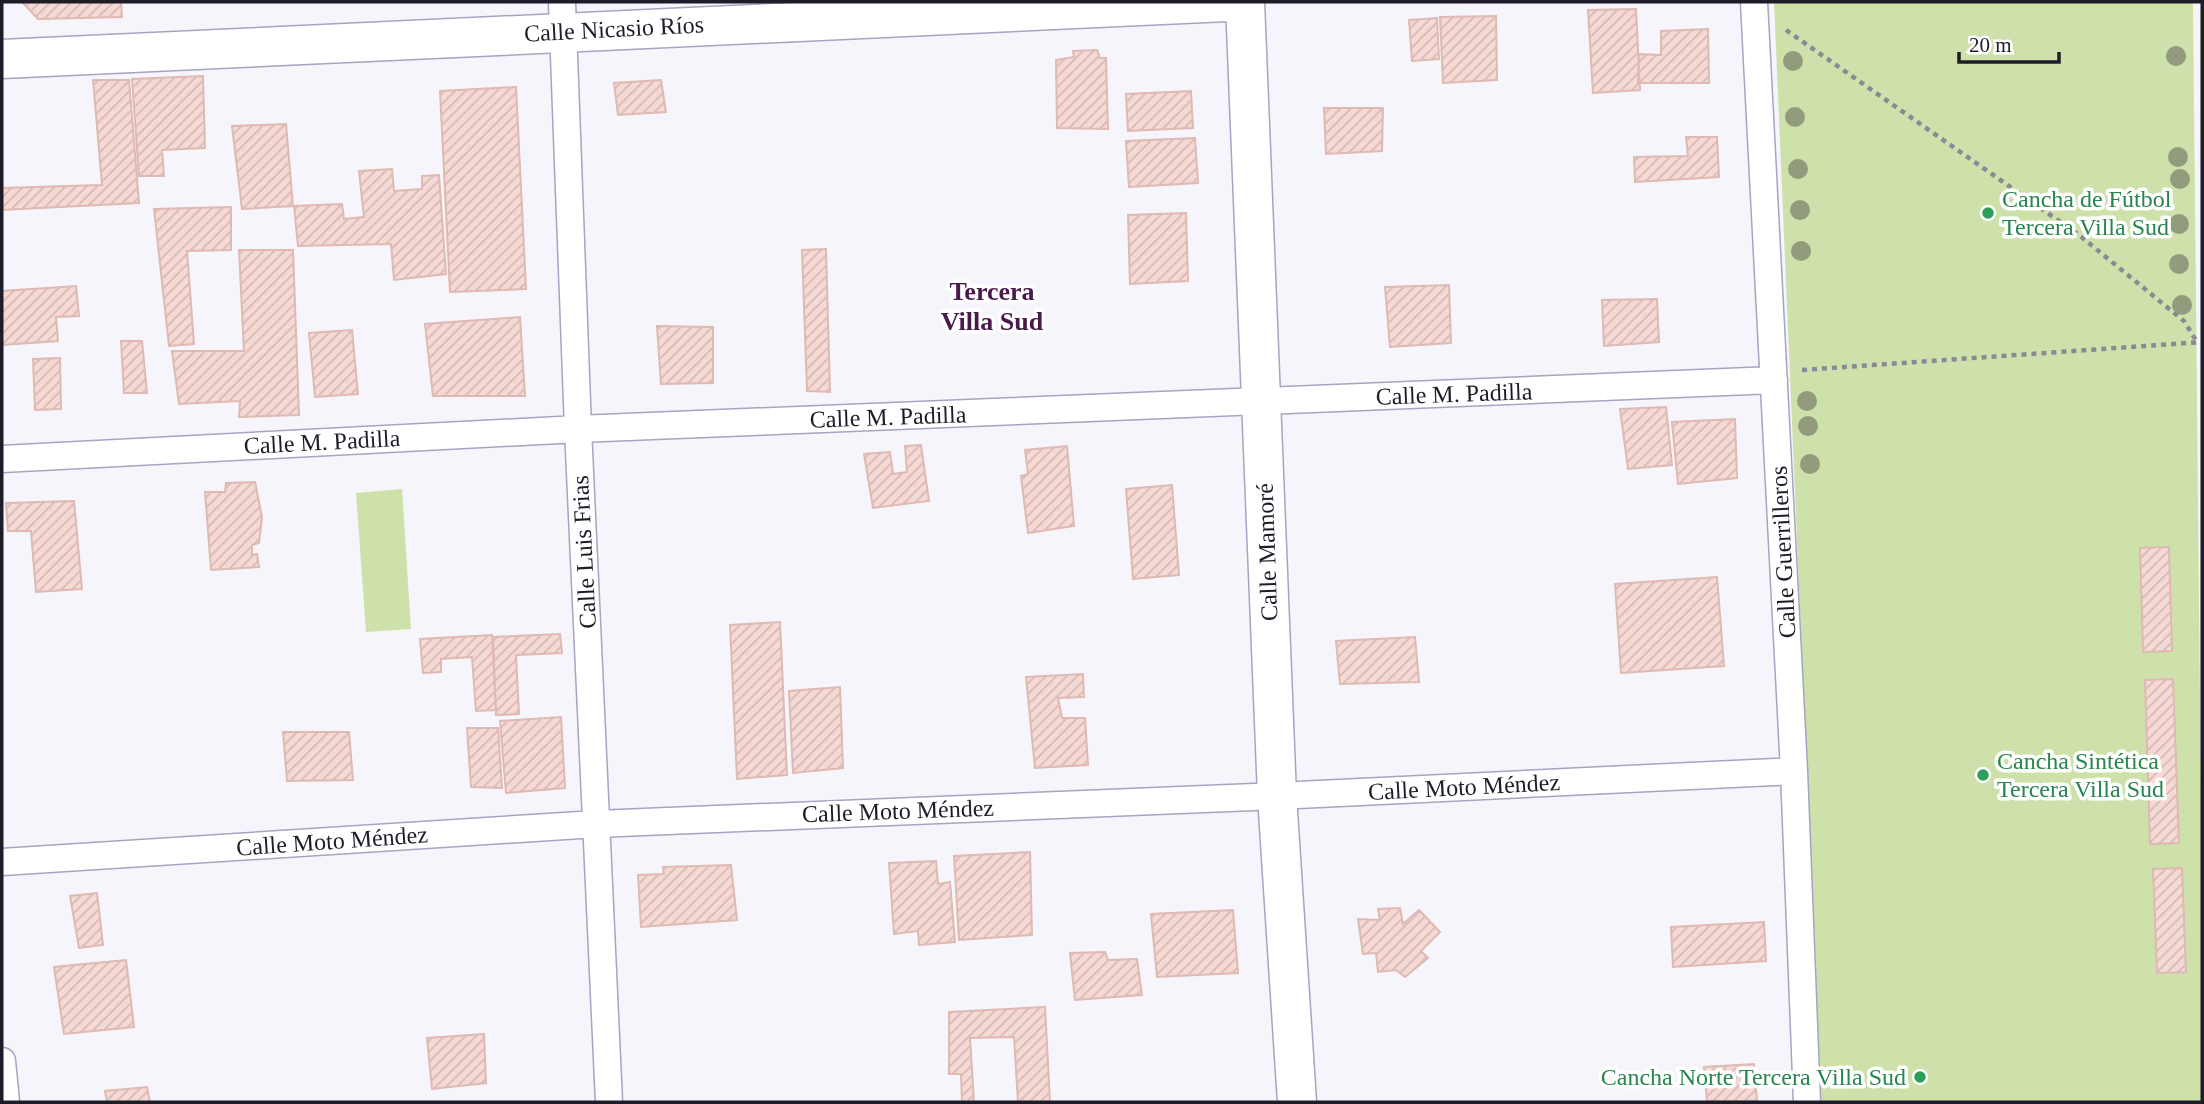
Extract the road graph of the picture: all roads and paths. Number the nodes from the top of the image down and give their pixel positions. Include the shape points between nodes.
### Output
1 (1227, 2) edge
2 (1245, 2) edge
3 (1754, 12) edge
4 (563, 17) edge
5 (2, 59) edge
6 (2199, 342) edge
7 (1774, 376) junction
8 (1260, 402) junction
9 (578, 429) junction
10 (2, 459) edge
11 (1794, 771) junction
12 (1277, 796) junction
13 (596, 824) junction
14 (2, 862) edge
15 (2, 1061) edge
16 (6, 1102) edge
17 (609, 1102) edge
18 (1297, 1102) edge
19 (1807, 1102) edge

1 - 4 street, Calle Nicasio Ríos
2 - 8 street, Calle Mamoré
3 - 6 path via 2079,235 2184,321
3 - 7 street, Calle Guerrilleros
4 - 5 street, Calle Nicasio Ríos
4 - 9 street, Calle Luis Frias
6 - 7 path
7 - 8 street, Calle M. Padilla
7 - 11 street, Calle Guerrilleros
8 - 9 street, Calle M. Padilla
8 - 12 street, Calle Mamoré
9 - 10 street, Calle M. Padilla
9 - 13 street, Calle Luis Frias
11 - 12 street, Calle Moto Méndez
11 - 19 street, Calle Guerrilleros
12 - 13 street, Calle Moto Méndez
12 - 18 street, Calle Mamoré
13 - 14 street, Calle Moto Méndez
13 - 17 street, Calle Luis Frias
15 - 16 street

